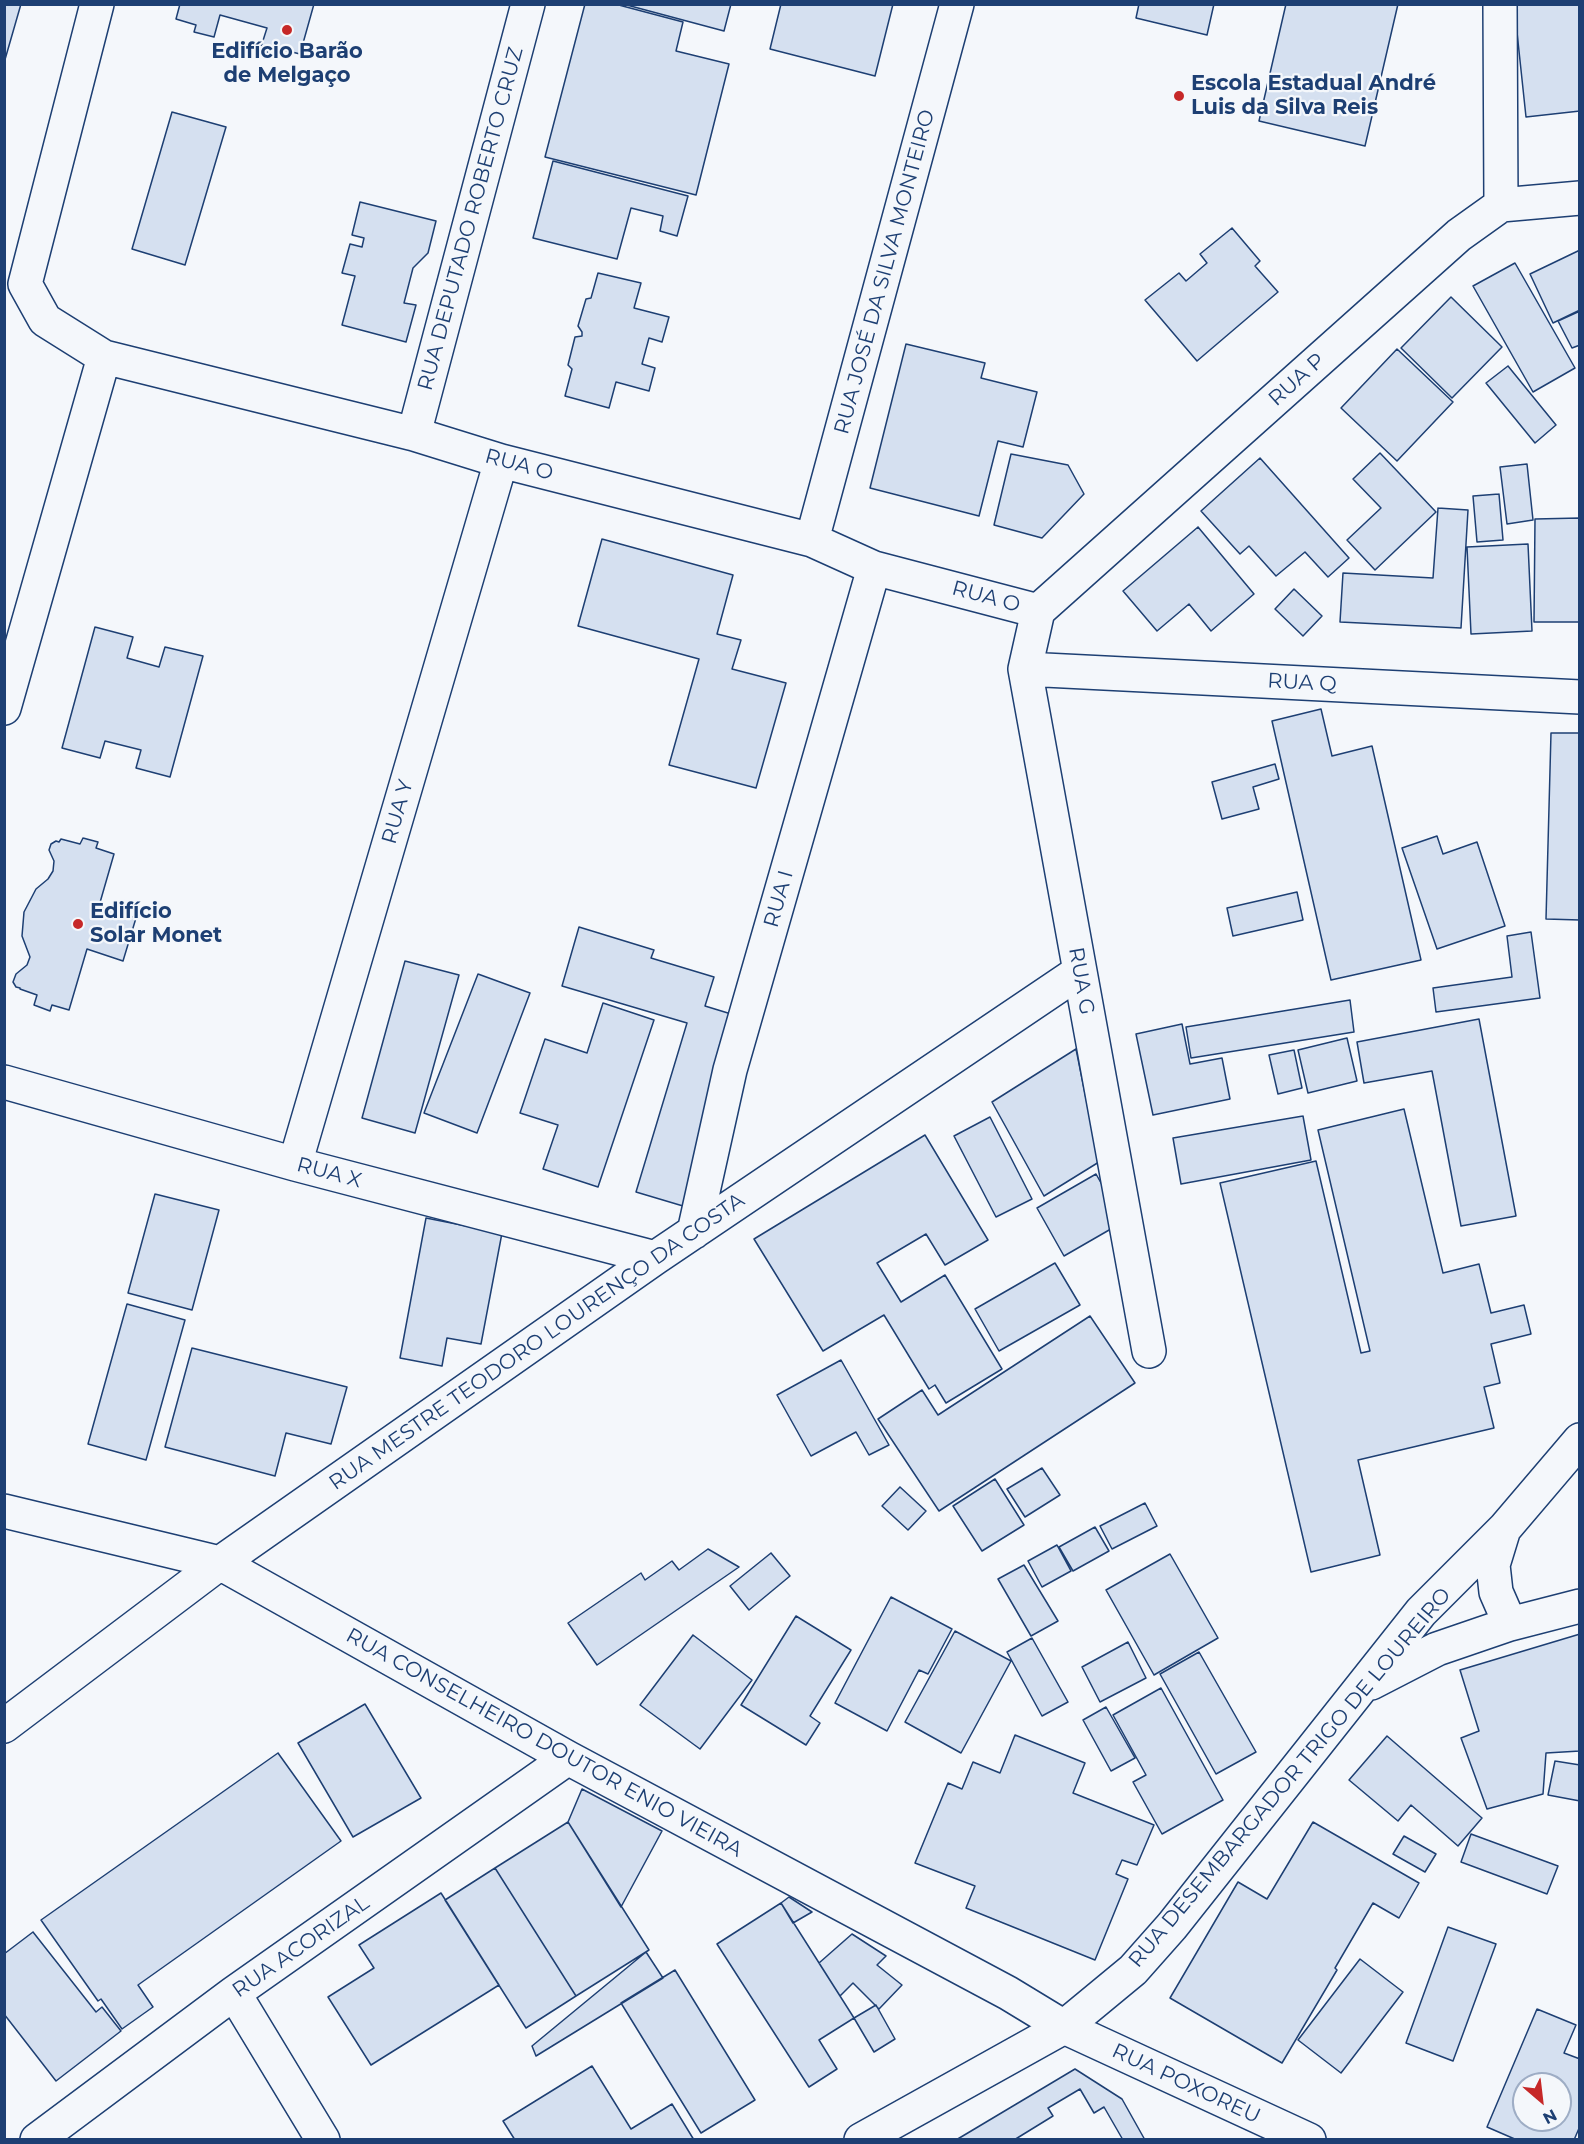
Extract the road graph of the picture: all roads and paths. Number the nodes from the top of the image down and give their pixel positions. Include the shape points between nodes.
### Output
1 (97, 4) edge
2 (528, 4) edge
3 (957, 4) edge
4 (1500, 4) edge
5 (1580, 198) edge
6 (1501, 205) junction
7 (104, 357) junction
8 (414, 435) junction
9 (501, 461) junction
10 (812, 540) junction
11 (874, 568) junction
12 (1038, 611) junction
13 (1025, 669) junction
14 (1580, 697) edge
15 (4, 708) edge
16 (1079, 972) junction
17 (4, 1082) edge
18 (295, 1164) junction
19 (694, 1232) junction
20 (654, 1258) junction
21 (1149, 1351) dead end
22 (1580, 1440) edge
23 (4, 1511) edge
24 (1505, 1528) junction
25 (220, 1563) junction
26 (1580, 1606) edge
27 (1510, 1624) junction
28 (1363, 1688) junction
29 (4, 1726) edge
30 (568, 1758) junction
31 (234, 1993) junction
32 (1064, 2027) junction
33 (37, 2139) edge
34 (323, 2139) edge
35 (861, 2139) edge
36 (1309, 2139) edge

1 - 7 street, RUA O via 25,284 45,320
2 - 8 street, RUA DEPUTADO ROBERTO CRUZ
3 - 10 street, RUA JOSÉ DA SILVA MONTEIRO
4 - 6 street
5 - 6 street
6 - 12 street, RUA P via 1459,235
7 - 8 street, RUA O
7 - 15 street
8 - 9 street, RUA O
9 - 10 street, RUA O
9 - 18 street, RUA Y
10 - 11 street, RUA O
11 - 12 street, RUA O
11 - 19 street, RUA I via 730,1070
12 - 13 street, RUA G
13 - 14 street, RUA Q
13 - 16 street, RUA G
16 - 19 street, RUA MESTRE TEODORO LOURENÇO DA COSTA
16 - 21 street, RUA G
17 - 18 street, RUA X
18 - 20 street, RUA X
19 - 20 street, RUA MESTRE TEODORO LOURENÇO DA COSTA
20 - 25 street, RUA MESTRE TEODORO LOURENÇO DA COSTA
22 - 24 street, RUA DESEMBARGADOR TRIGO DE LOUREIRO
23 - 25 street, RUA CONSELHEIRO DOUTOR ENIO VIEIRA
24 - 27 street via 1493,1565 1496,1592
24 - 28 street, RUA DESEMBARGADOR TRIGO DE LOUREIRO via 1422,1612
25 - 29 street, RUA MESTRE TEODORO LOURENÇO DA COSTA
25 - 30 street, RUA CONSELHEIRO DOUTOR ENIO VIEIRA
26 - 27 street
27 - 28 street via 1437,1649
28 - 32 street, RUA DESEMBARGADOR TRIGO DE LOUREIRO via 1172,1926 1132,1970
30 - 31 street, RUA ACORIZAL
30 - 32 street, RUA CONSELHEIRO DOUTOR ENIO VIEIRA
31 - 33 street, RUA ACORIZAL
31 - 34 street
32 - 35 street, RUA DESEMBARGADOR TRIGO DE LOUREIRO
32 - 36 street, RUA POXOREU

